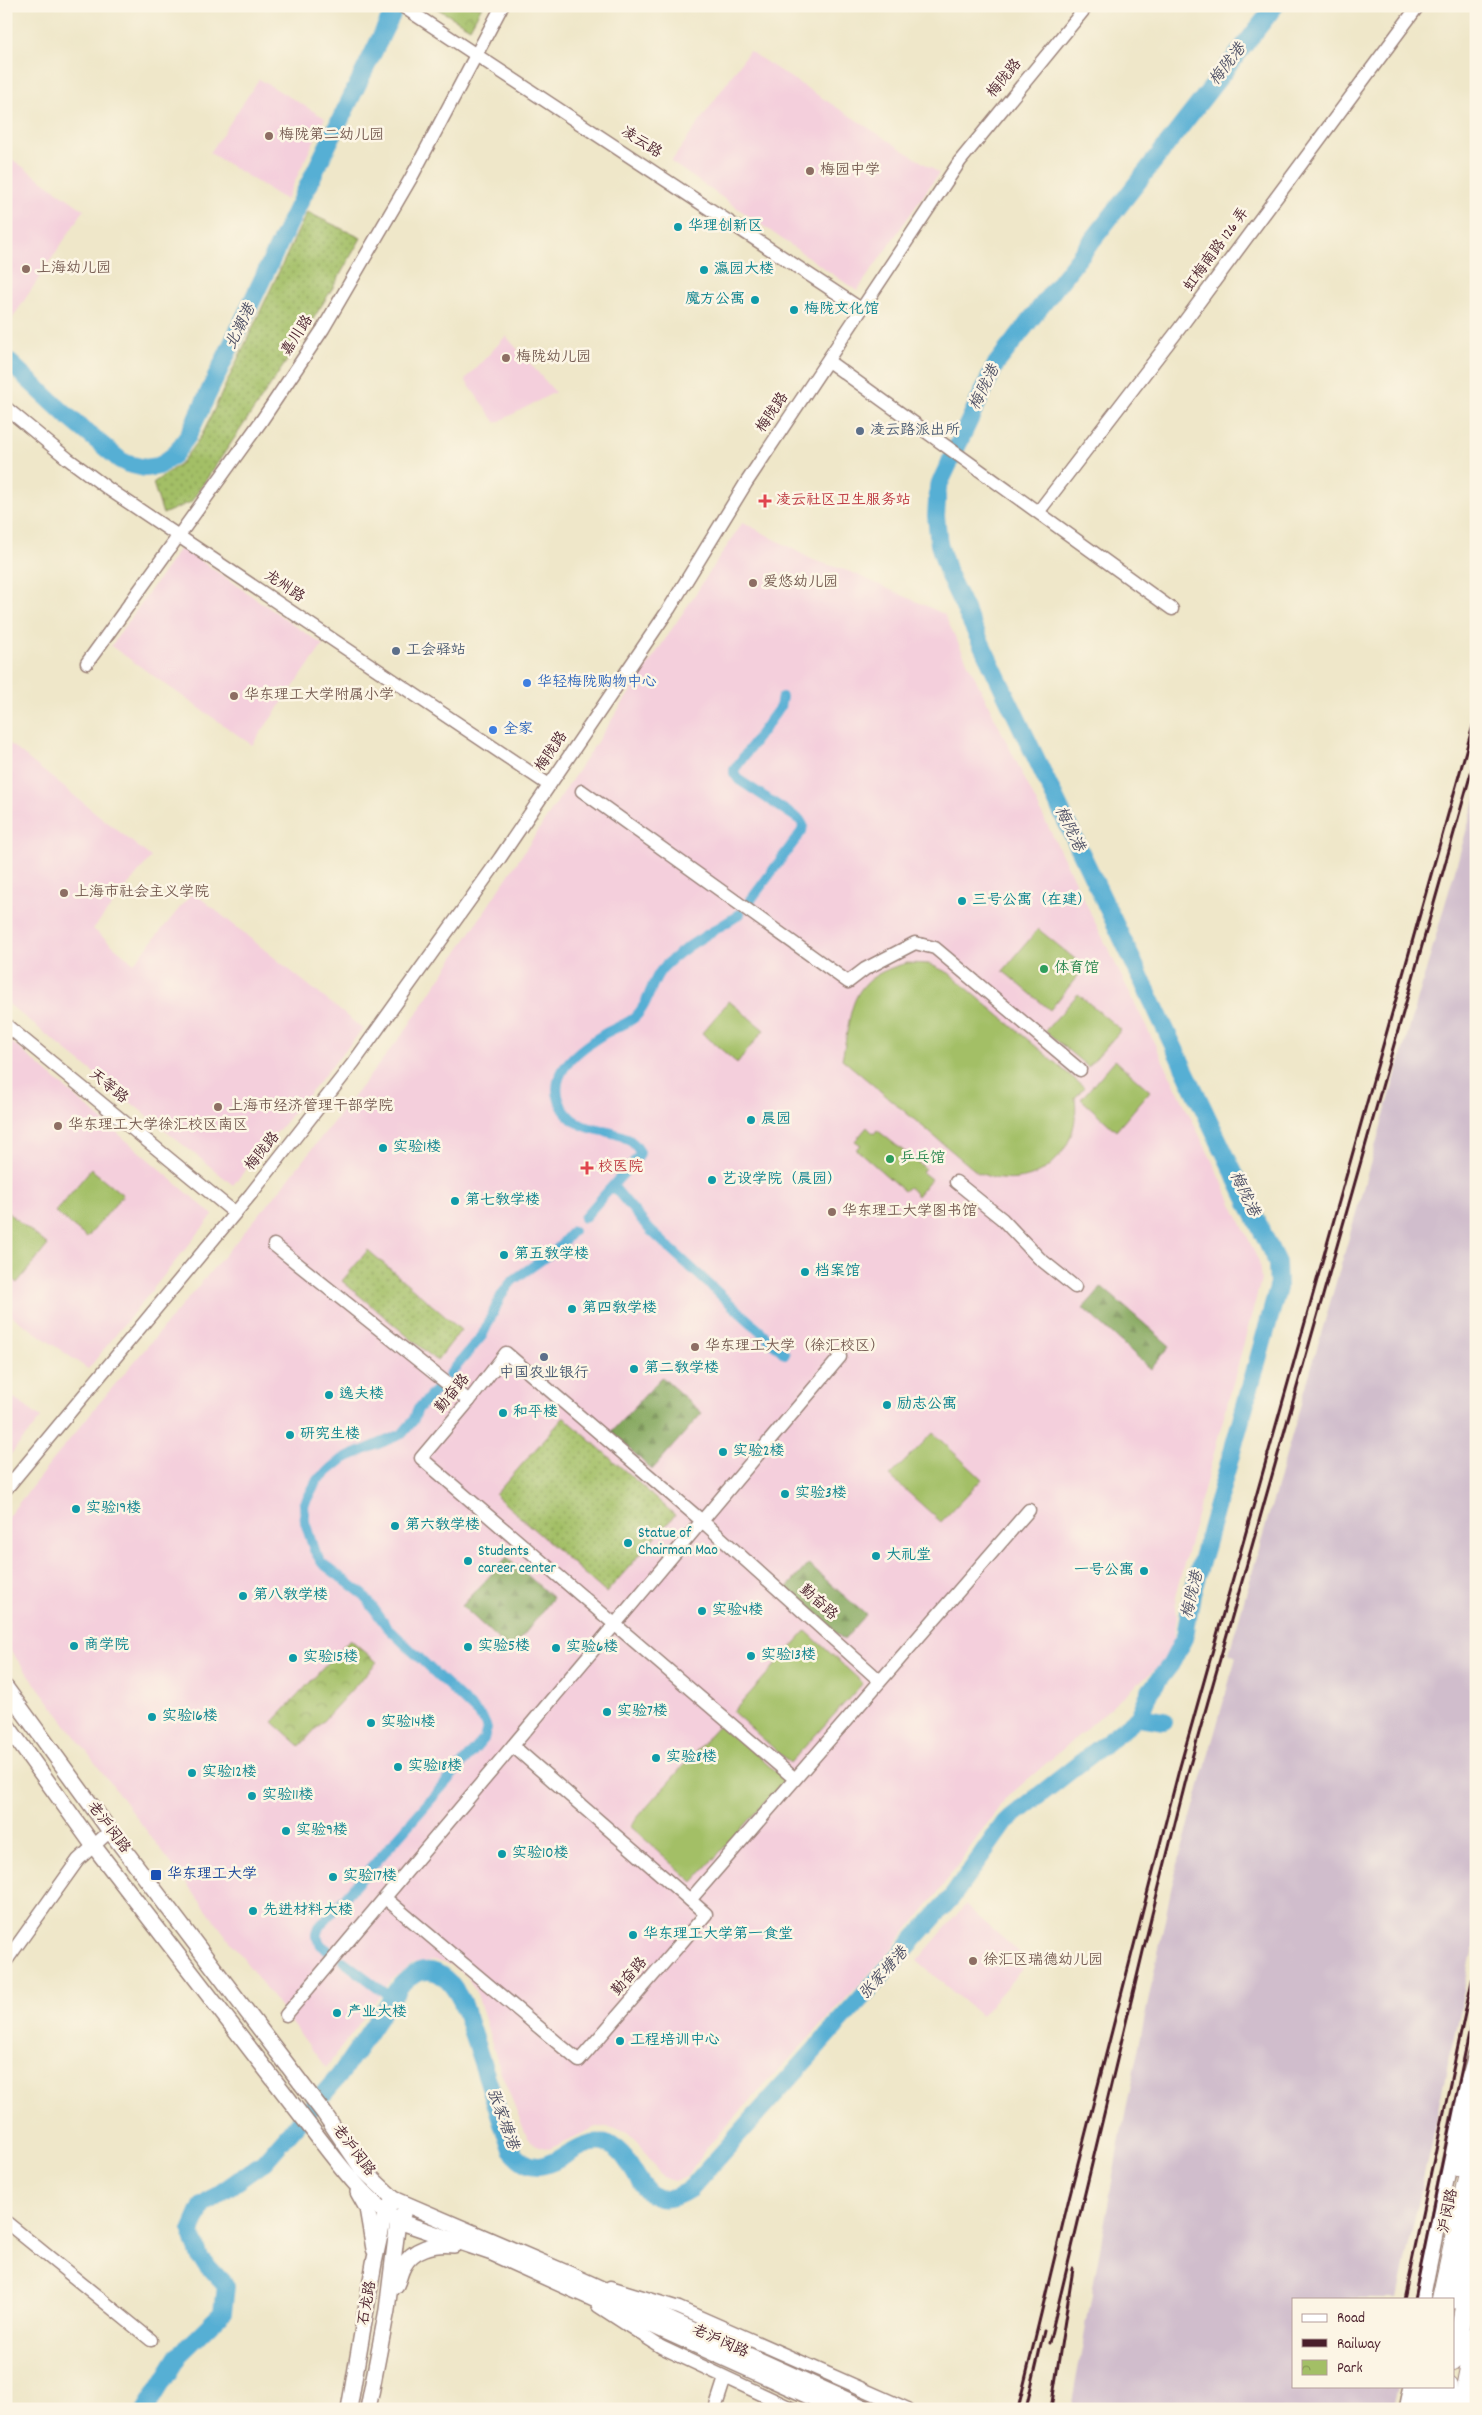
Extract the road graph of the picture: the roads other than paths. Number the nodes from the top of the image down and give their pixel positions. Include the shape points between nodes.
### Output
1 (502, 6) edge
2 (1087, 6) edge
3 (1418, 6) edge
4 (405, 8) edge
5 (476, 54) junction
6 (861, 309) junction
7 (828, 361) junction
8 (6, 408) edge
9 (1039, 511) junction
10 (179, 536) junction
11 (1172, 609) dead end
12 (87, 663) dead end
13 (549, 785) junction
14 (582, 791) dead end
15 (6, 1025) edge
16 (1080, 1070) dead end
17 (956, 1182) dead end
18 (235, 1214) junction
19 (274, 1245) dead end
20 (1075, 1287) dead end
21 (840, 1357) dead end
22 (469, 1401) junction
23 (6, 1489) edge
24 (1028, 1510) dead end
25 (702, 1521) junction
26 (615, 1624) junction
27 (880, 1681) junction
28 (6, 1688) edge
29 (6, 1724) edge
30 (513, 1746) junction
31 (795, 1778) junction
32 (110, 1831) junction
33 (93, 1845) junction
34 (385, 1898) junction
35 (690, 1900) junction
36 (6, 1961) edge
37 (286, 2015) dead end
38 (1476, 2054) edge
39 (1476, 2094) edge
40 (1476, 2136) edge
41 (352, 2177) junction
42 (1476, 2192) edge
43 (394, 2200) junction
44 (408, 2207) junction
45 (392, 2217) junction
46 (6, 2222) edge
47 (1476, 2249) edge
48 (492, 2253) junction
49 (374, 2263) junction
50 (569, 2281) junction
51 (1422, 2298) edge
52 (1431, 2298) edge
53 (1441, 2298) edge
54 (1454, 2298) edge
55 (387, 2310) junction
56 (1476, 2334) edge
57 (151, 2340) dead end
58 (1454, 2357) edge
59 (1476, 2358) edge
60 (725, 2378) junction
61 (1404, 2388) edge
62 (1412, 2388) edge
63 (1422, 2388) edge
64 (1436, 2388) edge
65 (1448, 2388) edge
66 (1476, 2392) edge
67 (865, 2408) edge
68 (349, 2409) edge
69 (368, 2409) edge
70 (715, 2409) edge
71 (793, 2409) edge
72 (837, 2409) edge
73 (908, 2409) edge
74 (1400, 2409) edge
75 (1407, 2409) edge
76 (1417, 2409) edge
77 (1431, 2409) edge
78 (1444, 2409) edge
79 (1461, 2409) edge
80 (1465, 2409) edge
81 (1472, 2409) edge

1 - 5 street, 嘉川路
2 - 6 street, 梅陇路 via 960,161
3 - 9 street, 虹梅南路 126 弄 via 1179,329
4 - 5 street, 凌云路
5 - 6 street, 凌云路
5 - 10 street, 嘉川路 via 411,178 323,329
6 - 7 street, 梅陇路
7 - 9 street
7 - 13 street, 梅陇路 via 746,483 669,609
8 - 10 street, 龙州路 via 88,474
9 - 11 street
10 - 12 street, 嘉川路
10 - 13 street, 龙州路
13 - 18 street, 梅陇路 via 354,1062
14 - 16 street via 848,982 865,969 915,944 935,948
15 - 18 street, 天等路
17 - 20 street via 1002,1219 1039,1258
18 - 23 street, 梅陇路
19 - 22 street
21 - 25 street
22 - 25 street, 勤奋路 via 506,1353
22 - 26 street, 勤奋路 via 420,1458
24 - 27 street
25 - 26 street
25 - 27 street, 勤奋路
26 - 30 street
26 - 31 street, 勤奋路
27 - 31 street
28 - 32 main road, 老沪闵路
29 - 33 main road, 老沪闵路
30 - 34 street
30 - 35 street
31 - 35 street
32 - 33 street
32 - 43 main road, 老沪闵路, bridge via 324,2113 362,2168
33 - 36 street via 78,1860
33 - 41 main road, 老沪闵路 via 287,2098
34 - 35 street, 勤奋路 via 579,2061 706,1914
34 - 37 street
38 - 51 main road via 1461,2106
39 - 52 main road, 沪闵路
40 - 53 highway
41 - 45 main road, 老沪闵路
41 - 49 main road via 367,2208
42 - 54 main road, 沪闵路
43 - 44 main road, 老沪闵路
43 - 45 main road, 石龙路
44 - 45 main road, 石龙路
44 - 50 main road, 老沪闵路
45 - 48 main road, 老沪闵路
45 - 49 main road, 石龙路
45 - 55 main road, 石龙路
46 - 57 street
47 - 58 highway
48 - 50 main road, 老沪闵路
48 - 55 main road via 440,2243 412,2254 403,2266
49 - 68 main road, 石龙路
50 - 60 street via 661,2347
50 - 67 main road, 老沪闵路
50 - 72 main road, 老沪闵路
50 - 73 street via 679,2308
55 - 69 main road, 石龙路
56 - 79 highway
59 - 80 main road
60 - 70 street
60 - 71 street
61 - 74 main road
62 - 75 main road
63 - 76 highway
64 - 77 main road
65 - 78 highway
66 - 81 highway

